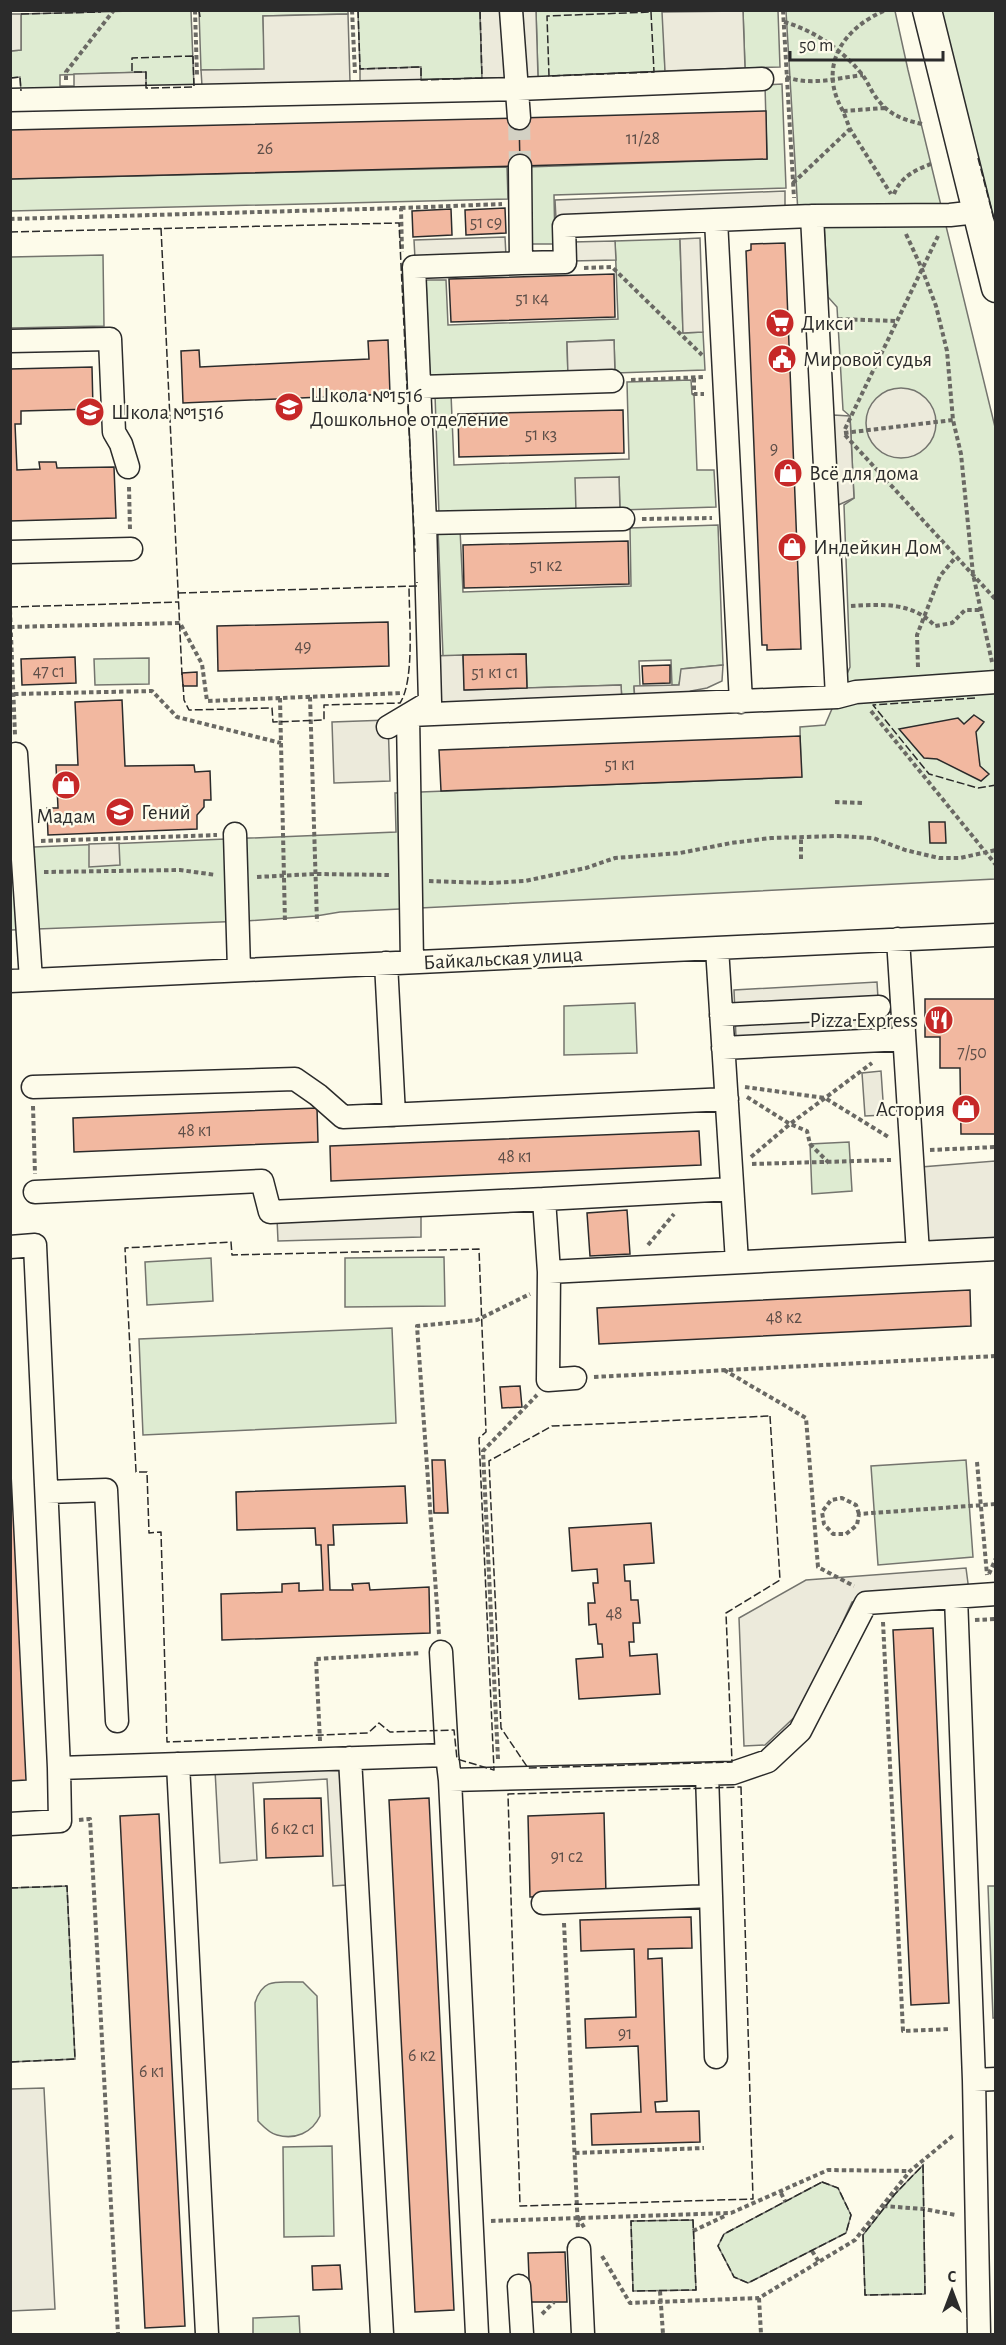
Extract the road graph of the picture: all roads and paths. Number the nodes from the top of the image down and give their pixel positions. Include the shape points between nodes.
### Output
1 (114, 10) edge
2 (195, 10) edge
3 (352, 10) edge
4 (511, 10) edge
5 (783, 10) edge
6 (886, 10) edge
7 (927, 10) edge
8 (784, 22) junction
9 (838, 50) junction
10 (863, 75) junction
11 (787, 77) junction
12 (762, 79) joint
13 (833, 81) junction
14 (518, 89) junction
15 (356, 94) junction
16 (198, 96) junction
17 (66, 98) junction
18 (10, 100) edge
19 (885, 108) junction
20 (843, 111) junction
21 (519, 118) tunnel mouth
22 (922, 124) dead end
23 (850, 129) junction
24 (934, 163) dead end
25 (520, 166) tunnel mouth
26 (793, 183) junction
27 (519, 204) junction
28 (401, 208) junction
29 (964, 214) junction
30 (897, 216) junction
31 (803, 217) junction
32 (10, 219) edge
33 (716, 220) junction
34 (521, 263) junction
35 (414, 267) junction
36 (612, 267) dead end
37 (922, 269) junction
38 (996, 288) edge
39 (818, 318) junction
40 (897, 321) junction
41 (10, 341) edge
42 (724, 377) junction
43 (612, 381) joint
44 (420, 387) junction
45 (953, 420) junction
46 (843, 433) junction
47 (128, 467) joint
48 (731, 518) junction
49 (623, 519) joint
50 (425, 523) junction
51 (130, 549) joint
52 (10, 552) edge
53 (956, 558) junction
54 (973, 574) junction
55 (996, 600) edge
56 (886, 604) dead end
57 (10, 610) edge
58 (980, 610) junction
59 (925, 615) junction
60 (11, 627) edge
61 (987, 684) edge
62 (919, 689) junction
63 (14, 694) junction
64 (846, 695) junction
65 (310, 697) junction
66 (280, 698) junction
67 (741, 702) junction
68 (408, 715) junction
69 (388, 728) dead end
70 (281, 743) junction
71 (16, 754) joint
72 (835, 802) dead end
73 (862, 803) dead end
74 (235, 834) joint
75 (801, 837) junction
76 (22, 841) junction
77 (996, 850) edge
78 (984, 852) junction
79 (801, 859) dead end
80 (996, 865) edge
81 (24, 872) junction
82 (316, 874) junction
83 (284, 875) junction
84 (412, 875) junction
85 (237, 878) junction
86 (317, 922) dead end
87 (285, 923) dead end
88 (996, 935) edge
89 (898, 939) junction
90 (717, 948) junction
91 (412, 962) junction
92 (386, 963) junction
93 (239, 970) junction
94 (21, 980) edge
95 (879, 1007) dead end
96 (721, 1015) junction
97 (904, 1039) junction
98 (723, 1048) junction
99 (33, 1087) joint
100 (726, 1092) junction
101 (825, 1098) junction
102 (394, 1115) junction
103 (790, 1124) junction
104 (996, 1147) edge
105 (911, 1155) junction
106 (829, 1163) junction
107 (736, 1165) junction
108 (732, 1190) junction
109 (35, 1192) joint
110 (691, 1192) junction
111 (544, 1199) junction
112 (10, 1247) edge
113 (996, 1249) edge
114 (918, 1253) junction
115 (737, 1262) junction
116 (630, 1268) junction
117 (549, 1272) junction
118 (528, 1294) dead end
119 (996, 1356) edge
120 (724, 1370) junction
121 (575, 1378) joint
122 (548, 1380) junction
123 (977, 1462) dead end
124 (47, 1492) junction
125 (996, 1504) edge
126 (981, 1506) junction
127 (859, 1514) junction
128 (996, 1558) edge
129 (996, 1594) edge
130 (956, 1597) junction
131 (882, 1602) junction
132 (441, 1652) junction
133 (117, 1721) dead end
134 (497, 1741) dead end
135 (447, 1755) junction
136 (350, 1758) junction
137 (322, 1759) junction
138 (178, 1764) junction
139 (59, 1768) junction
140 (707, 1774) junction
141 (450, 1780) junction
142 (10, 1824) edge
143 (91, 1831) dead end
144 (711, 1896) junction
145 (553, 1903) joint
146 (973, 2029) junction
147 (716, 2057) dead end
148 (985, 2080) edge
149 (975, 2118) junction
150 (646, 2143) dead end
151 (704, 2148) dead end
152 (647, 2150) junction
153 (575, 2153) junction
154 (910, 2171) junction
155 (781, 2193) junction
156 (785, 2201) dead end
157 (883, 2206) junction
158 (730, 2213) junction
159 (578, 2217) junction
160 (977, 2220) junction
161 (471, 2221) junction
162 (693, 2231) dead end
163 (584, 2243) joint
164 (812, 2251) dead end
165 (601, 2255) dead end
166 (819, 2262) junction
167 (519, 2286) dead end
168 (660, 2291) dead end
169 (759, 2298) junction
170 (661, 2302) junction
171 (118, 2334) edge
172 (207, 2334) edge
173 (382, 2334) edge
174 (477, 2334) edge
175 (522, 2334) edge
176 (583, 2334) edge
177 (663, 2334) edge
178 (762, 2334) edge
179 (979, 2334) edge

1 - 17 path via 66,72
2 - 16 path
3 - 15 path
4 - 14 street via 514,81
5 - 8 path
6 - 9 path via 859,24
7 - 29 main road
8 - 9 path via 802,27
8 - 11 path
9 - 10 path
9 - 13 path
10 - 13 path
10 - 19 path
11 - 12 path
11 - 13 path via 798,81
11 - 26 path
12 - 14 street
13 - 20 path
14 - 15 street
14 - 21 street
15 - 16 street
16 - 17 street
17 - 18 street
19 - 20 path
19 - 22 path via 898,118
20 - 23 path
23 - 24 path via 893,198 902,180
23 - 26 path
25 - 27 street
26 - 31 path
27 - 28 path
27 - 34 street
28 - 32 path
28 - 35 path via 403,259
29 - 30 street
29 - 37 path
29 - 38 main road
30 - 31 street
30 - 37 path
31 - 33 street
31 - 39 street
33 - 34 street via 564,226 566,262
33 - 42 street
34 - 35 street
35 - 44 street
36 - 42 path
37 - 40 path
37 - 45 path via 947,351
39 - 40 path
39 - 64 street
40 - 46 path
41 - 47 street via 110,339 114,432
42 - 43 path
42 - 48 street
43 - 44 street
44 - 50 street
45 - 46 path
45 - 54 path via 961,454
46 - 53 path
47 - 51 path
48 - 49 path
48 - 67 street
49 - 50 street
50 - 68 street via 430,702
51 - 52 street
53 - 54 path
53 - 59 path via 940,576
54 - 55 path
54 - 58 path
56 - 59 path
57 - 60 path
58 - 59 path via 965,610 952,623 935,626
58 - 61 path
59 - 62 path via 917,634
60 - 63 path
60 - 66 path via 180,623 202,664 207,701
61 - 62 street
62 - 64 street
63 - 70 path via 152,691 177,717
63 - 71 path
64 - 67 street
64 - 78 path
65 - 66 path
65 - 68 path via 406,693
65 - 82 path
66 - 70 path
67 - 68 street
68 - 69 street
68 - 84 street
70 - 83 path
71 - 76 street
72 - 73 path
74 - 76 path
74 - 85 street
75 - 78 path via 873,838 939,858
75 - 79 path
75 - 84 path via 615,858 525,880 427,881
76 - 81 street
77 - 78 path
78 - 80 path
81 - 85 path via 180,870
81 - 94 street
82 - 83 path
82 - 84 path
82 - 86 path
83 - 85 path
83 - 87 path
84 - 91 street
85 - 93 street
88 - 89 street, Байкальская улица
89 - 90 street, Байкальская улица
89 - 97 street
90 - 91 street, Байкальская улица
90 - 96 street
91 - 92 street, Байкальская улица
92 - 93 street, Байкальская улица
92 - 102 street
93 - 94 street, Байкальская улица
95 - 96 street
96 - 98 street
97 - 98 street
97 - 101 path
97 - 105 street
98 - 100 street
99 - 102 street via 295,1079 343,1117
99 - 109 path
100 - 101 path
100 - 102 street
100 - 103 path
100 - 107 street
101 - 103 path
101 - 105 path
103 - 106 path via 807,1131 810,1144
103 - 107 path
104 - 105 path
105 - 106 path
105 - 114 street
106 - 107 path
107 - 108 street
108 - 110 street
108 - 115 street
109 - 111 street via 262,1181 270,1212
110 - 111 street
110 - 116 path
111 - 117 street
112 - 124 street via 36,1245
113 - 114 street
114 - 115 street
115 - 116 street
116 - 117 street
117 - 122 street
118 - 132 path via 477,1320 417,1326
119 - 120 path
120 - 121 path
120 - 131 path via 806,1418 818,1567
121 - 122 street
122 - 134 path via 528,1407 483,1451
123 - 126 path
124 - 133 street via 106,1490
124 - 139 street
125 - 126 path
126 - 127 path
126 - 128 path via 987,1580
127 - 127 path via 857,1525 846,1534 833,1533 824,1524 822,1512 831,1500 842,1498 856,1506
129 - 130 street
130 - 131 street
130 - 146 street
131 - 140 street via 866,1603 800,1731 768,1761 734,1773
131 - 146 path via 903,2031
132 - 135 street
132 - 137 path via 316,1659
135 - 136 street
135 - 141 street
136 - 137 street
136 - 173 street
137 - 138 street
138 - 139 street
138 - 172 street
139 - 142 street via 60,1821
140 - 141 street via 630,1784
140 - 144 street
141 - 161 street
143 - 171 path
144 - 145 street
144 - 147 street
145 - 153 path
146 - 148 street
148 - 149 street
149 - 154 path
149 - 160 street
150 - 152 path
151 - 152 path
152 - 153 path
153 - 159 path
154 - 155 path via 828,2170
154 - 157 path
155 - 156 path
155 - 158 path
157 - 160 path via 924,2209
157 - 166 path via 855,2240
158 - 159 path
158 - 162 path
159 - 161 path
159 - 163 path
160 - 179 street
161 - 174 street
163 - 176 street
164 - 166 path
165 - 170 path via 630,2303
166 - 169 path
167 - 175 street
168 - 170 path
169 - 170 path
169 - 178 path
170 - 177 path

